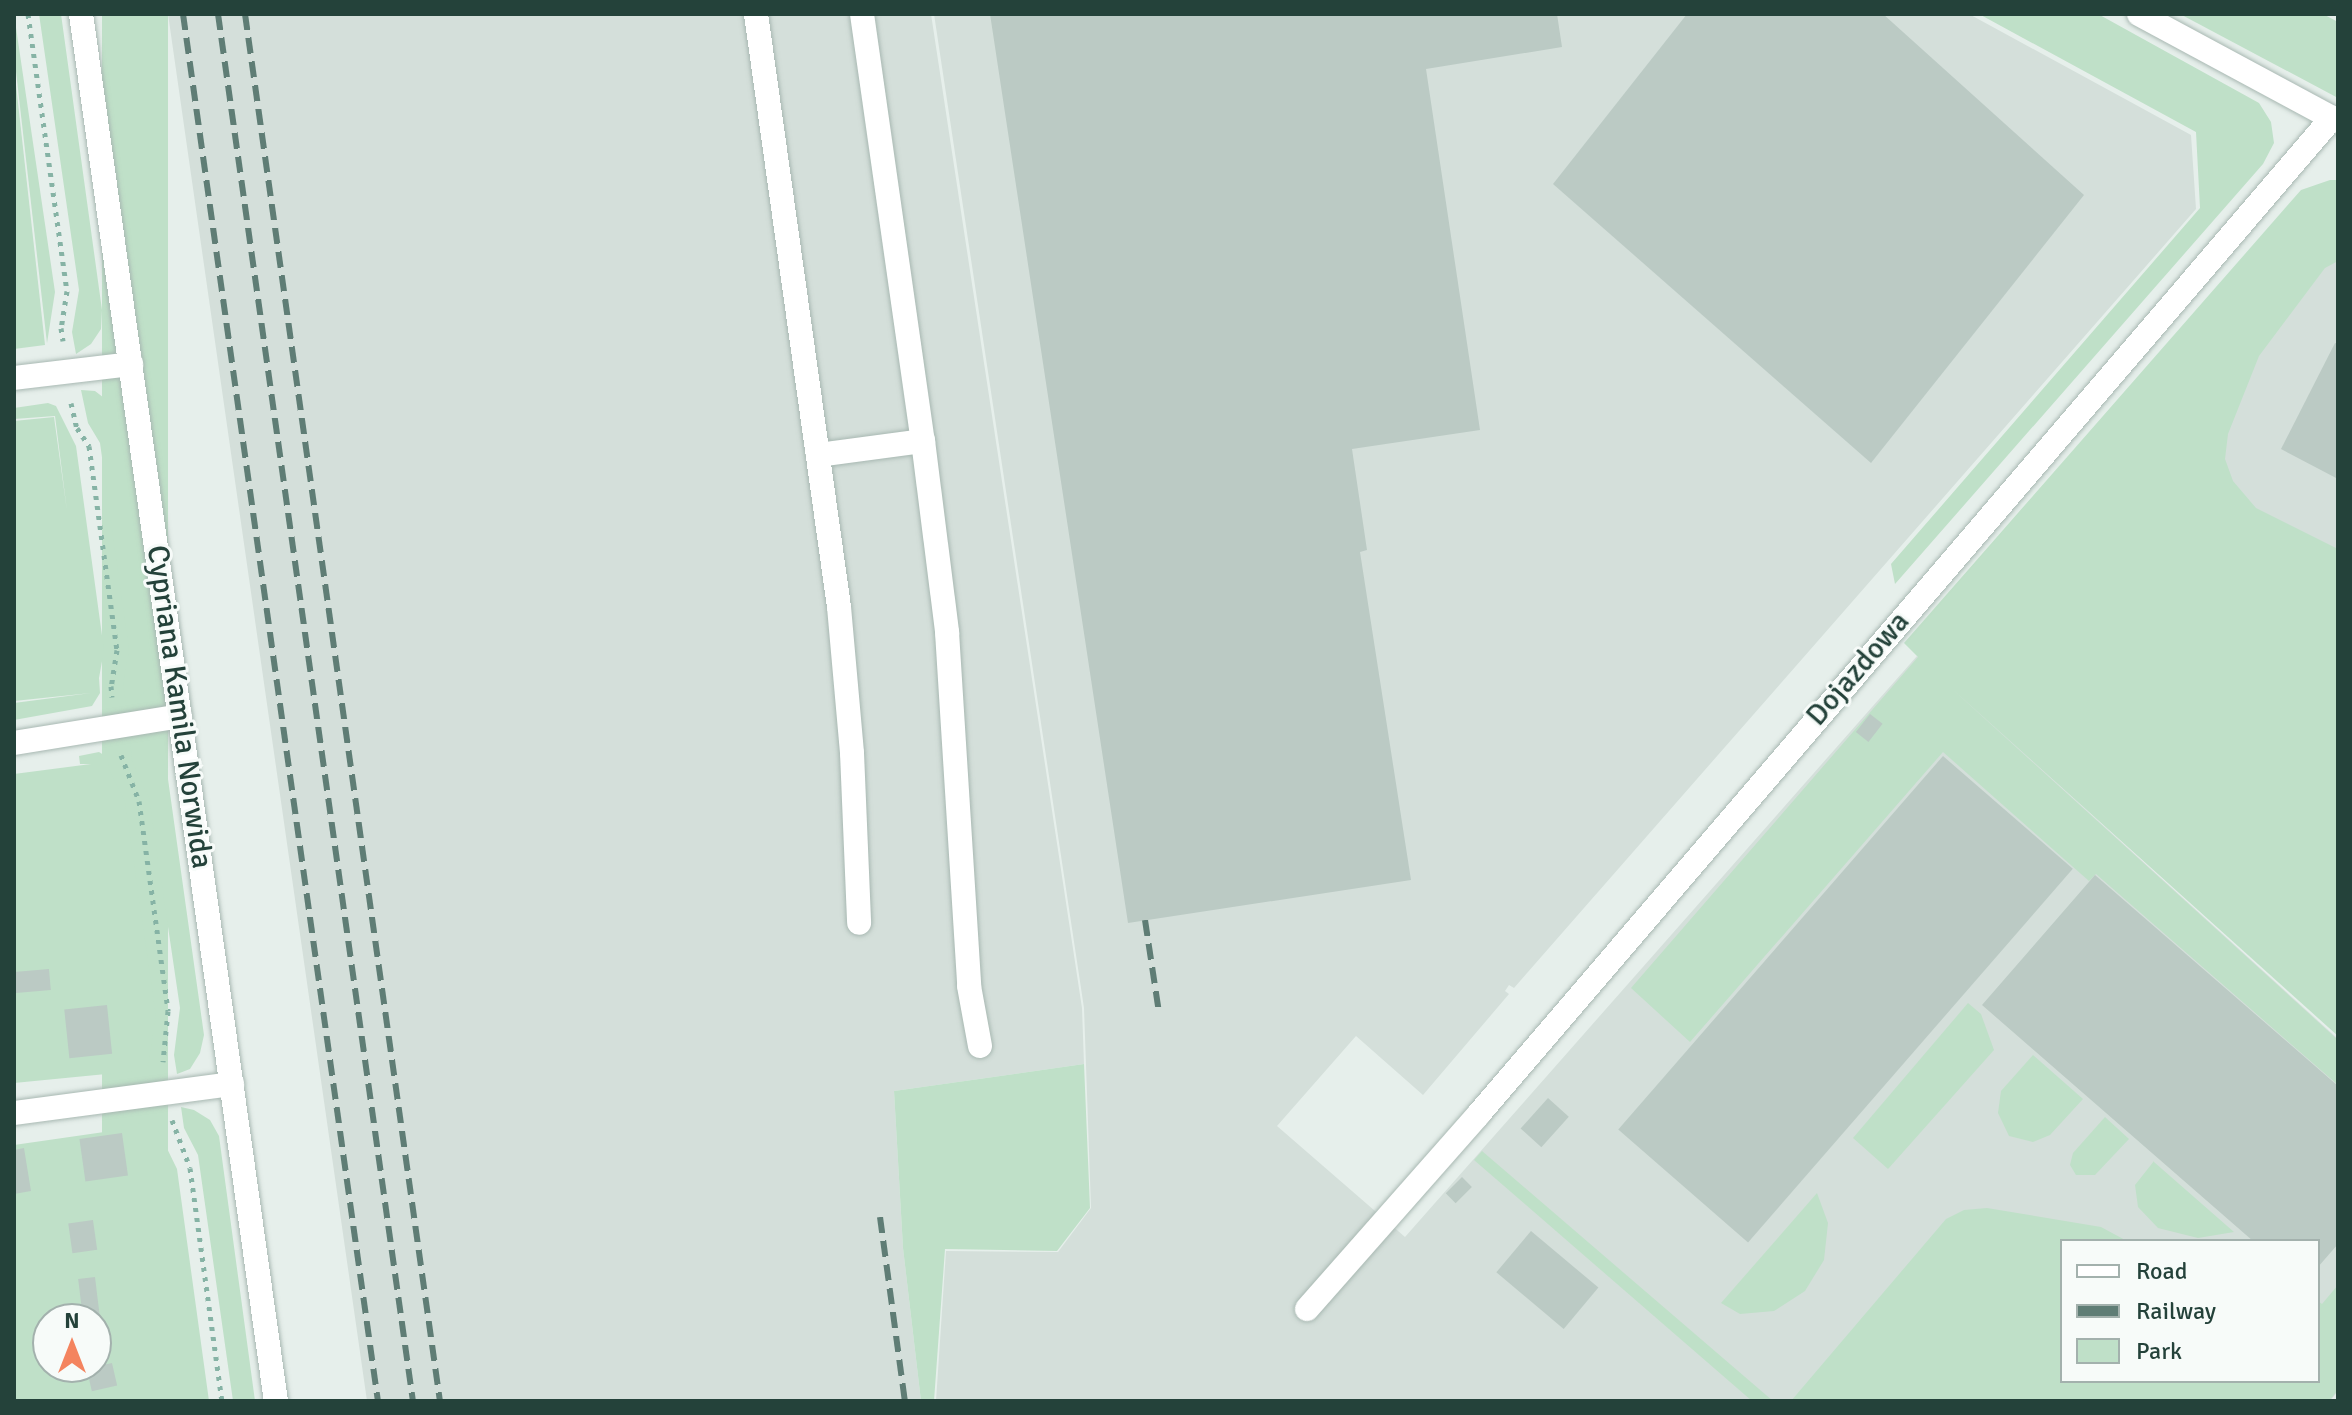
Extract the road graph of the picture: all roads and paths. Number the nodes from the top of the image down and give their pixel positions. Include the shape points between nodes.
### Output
1 (28, 14) edge
2 (81, 14) edge
3 (756, 14) edge
4 (862, 14) edge
5 (2139, 14) edge
6 (2335, 120) edge
7 (64, 348) dead end
8 (131, 364) junction
9 (14, 378) edge
10 (70, 394) dead end
11 (923, 441) junction
12 (818, 455) junction
13 (114, 706) dead end
14 (180, 716) junction
15 (14, 743) edge
16 (119, 744) dead end
17 (859, 923) dead end
18 (980, 1046) dead end
19 (164, 1071) dead end
20 (232, 1084) junction
21 (14, 1113) edge
22 (171, 1115) dead end
23 (1307, 1309) dead end
24 (222, 1401) edge
25 (276, 1401) edge

1 - 7 path via 67,291 61,328
2 - 8 street, Cypriana Kamila Norwida
3 - 12 street
4 - 11 street
5 - 6 street
6 - 23 street, Dojazdowa
8 - 9 street
8 - 14 street, Cypriana Kamila Norwida
10 - 13 path via 94,478 117,650 111,686
11 - 12 street
11 - 18 street via 949,646 969,986
12 - 17 street via 846,673
14 - 15 street
14 - 20 street, Cypriana Kamila Norwida
16 - 19 path via 139,801 168,1011
20 - 21 street
20 - 25 street, Cypriana Kamila Norwida
22 - 24 path via 190,1168

